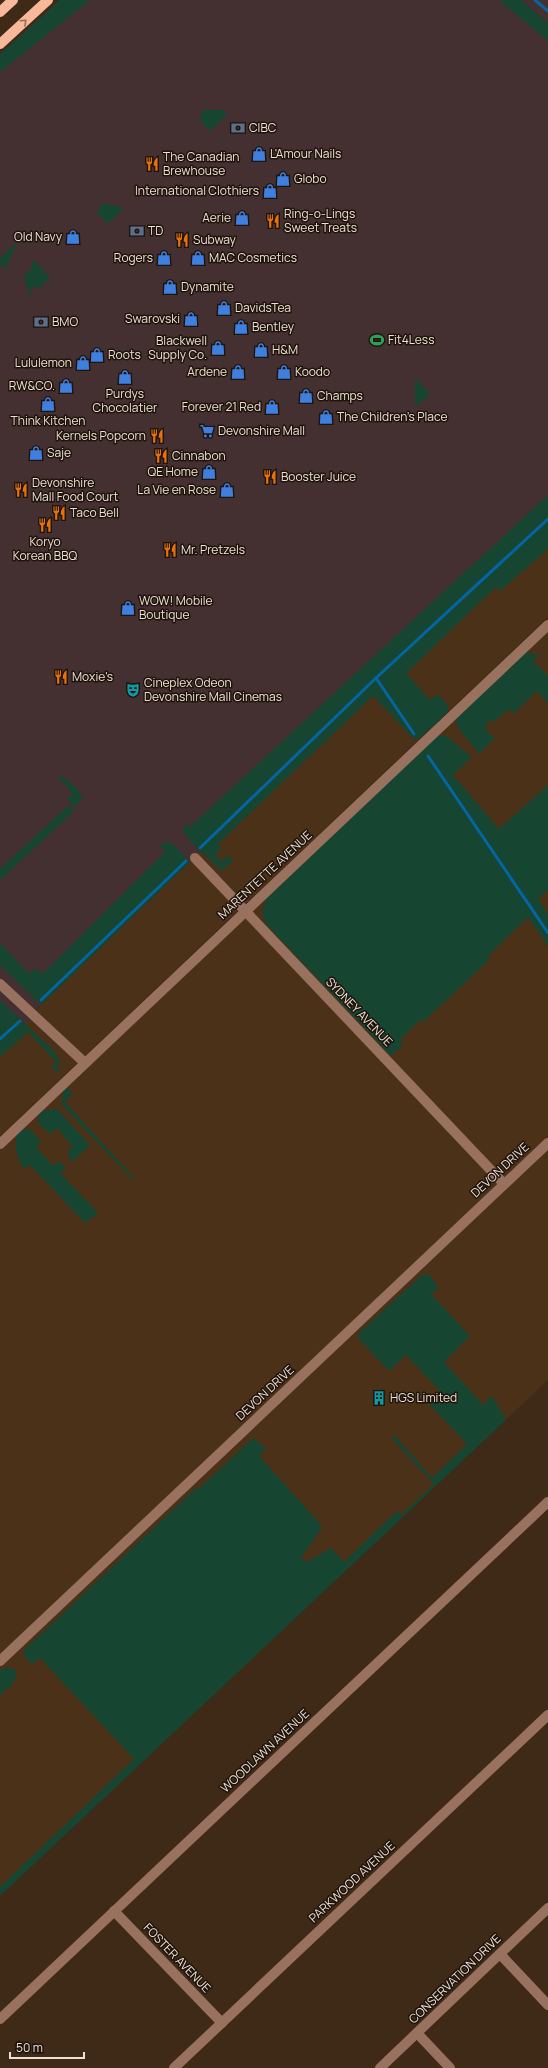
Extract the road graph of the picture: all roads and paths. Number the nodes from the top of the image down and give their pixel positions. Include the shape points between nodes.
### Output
1 (13, 0) edge
2 (48, 0) edge
3 (0, 12) edge
4 (0, 44) edge
5 (548, 625) edge
6 (195, 858) dead end
7 (246, 911) junction
8 (0, 984) edge
9 (86, 1063) junction
10 (548, 1143) edge
11 (0, 1144) edge
12 (504, 1184) junction
13 (548, 1502) edge
14 (0, 1661) edge
15 (548, 1715) edge
16 (548, 1908) edge
17 (114, 1912) junction
18 (500, 1954) junction
19 (548, 2005) edge
20 (0, 2019) edge
21 (222, 2023) junction
22 (417, 2032) junction
23 (174, 2068) edge
24 (380, 2068) edge
25 (450, 2068) edge

1 - 3 main road
4 -> 2 main road
5 - 7 street, MARENTETTE AVENUE
6 - 7 street, SYDNEY AVENUE
7 - 9 street, MARENTETTE AVENUE
7 - 12 street, SYDNEY AVENUE
8 - 9 street
9 - 11 street, MARENTETTE AVENUE
10 - 12 street, DEVON DRIVE
12 - 14 street, DEVON DRIVE
13 - 17 street, WOODLAWN AVENUE
15 - 21 street, PARKWOOD AVENUE
16 - 18 street, CONSERVATION DRIVE
17 - 20 street, WOODLAWN AVENUE
17 - 21 street, FOSTER AVENUE
18 - 19 street
18 - 22 street, CONSERVATION DRIVE
21 - 23 street, PARKWOOD AVENUE
22 - 24 street, CONSERVATION DRIVE
22 - 25 street

